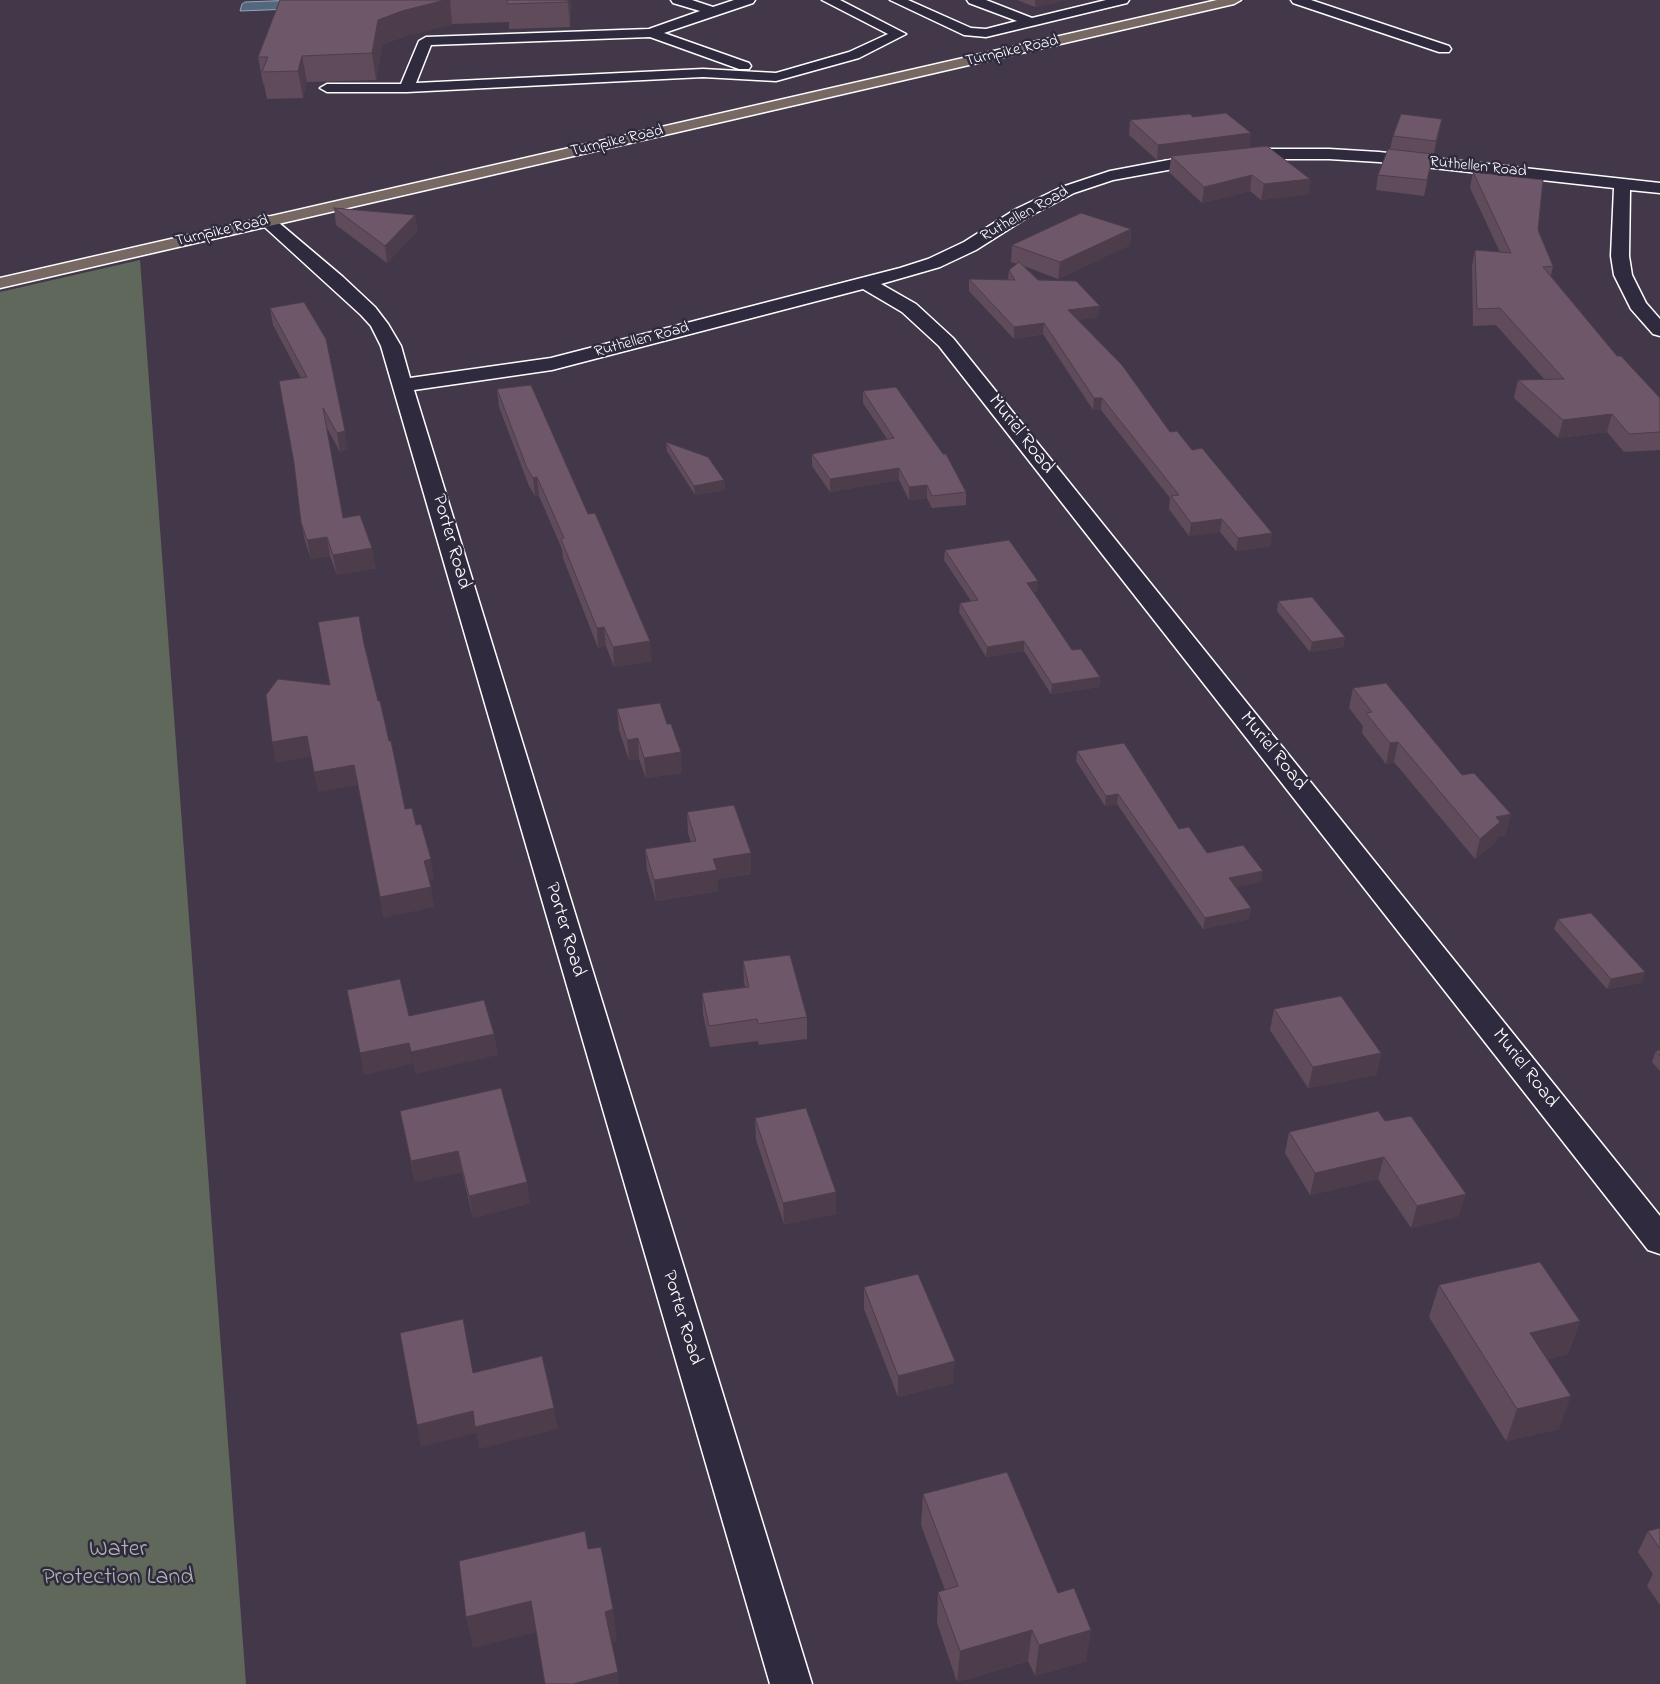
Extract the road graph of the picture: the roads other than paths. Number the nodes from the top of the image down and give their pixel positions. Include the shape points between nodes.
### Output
1 (748, 0) edge
2 (829, 0) edge
3 (898, 0) edge
4 (974, 0) edge
5 (1122, 0) edge
6 (1234, 0) edge
7 (1298, 0) edge
8 (686, 1) edge
9 (712, 11) junction
10 (1030, 22) junction
11 (651, 33) junction
12 (1444, 49) dead end
13 (776, 77) junction
14 (327, 88) edge
15 (407, 88) junction
16 (1622, 184) junction
17 (1660, 188) edge
18 (266, 221) junction
19 (0, 283) edge
20 (866, 283) junction
21 (1660, 330) edge
22 (404, 385) junction
23 (1660, 1241) edge
24 (791, 1684) edge

1 - 9 street
2 - 13 street via 899,34 854,55
3 - 10 street via 969,32 986,33
4 - 10 street
5 - 10 street
6 - 18 main road, Turnpike Road
7 - 12 street
8 - 9 street
9 - 11 street
11 - 13 street
11 - 15 street via 426,41
13 - 15 street via 703,72
14 - 15 street
16 - 17 street, Ruthellen Road
16 - 20 street, Ruthellen Road via 1379,157 1322,154 1257,154 1187,162 1110,176 1068,190 1022,213 953,255
16 - 21 street via 1620,256 1623,275 1638,305
18 - 19 main road, Turnpike Road
18 - 22 street, Porter Road via 337,281 380,324
20 - 22 street, Ruthellen Road via 552,364
20 - 23 street, Muriel Road via 909,308 946,342
22 - 24 street, Porter Road

